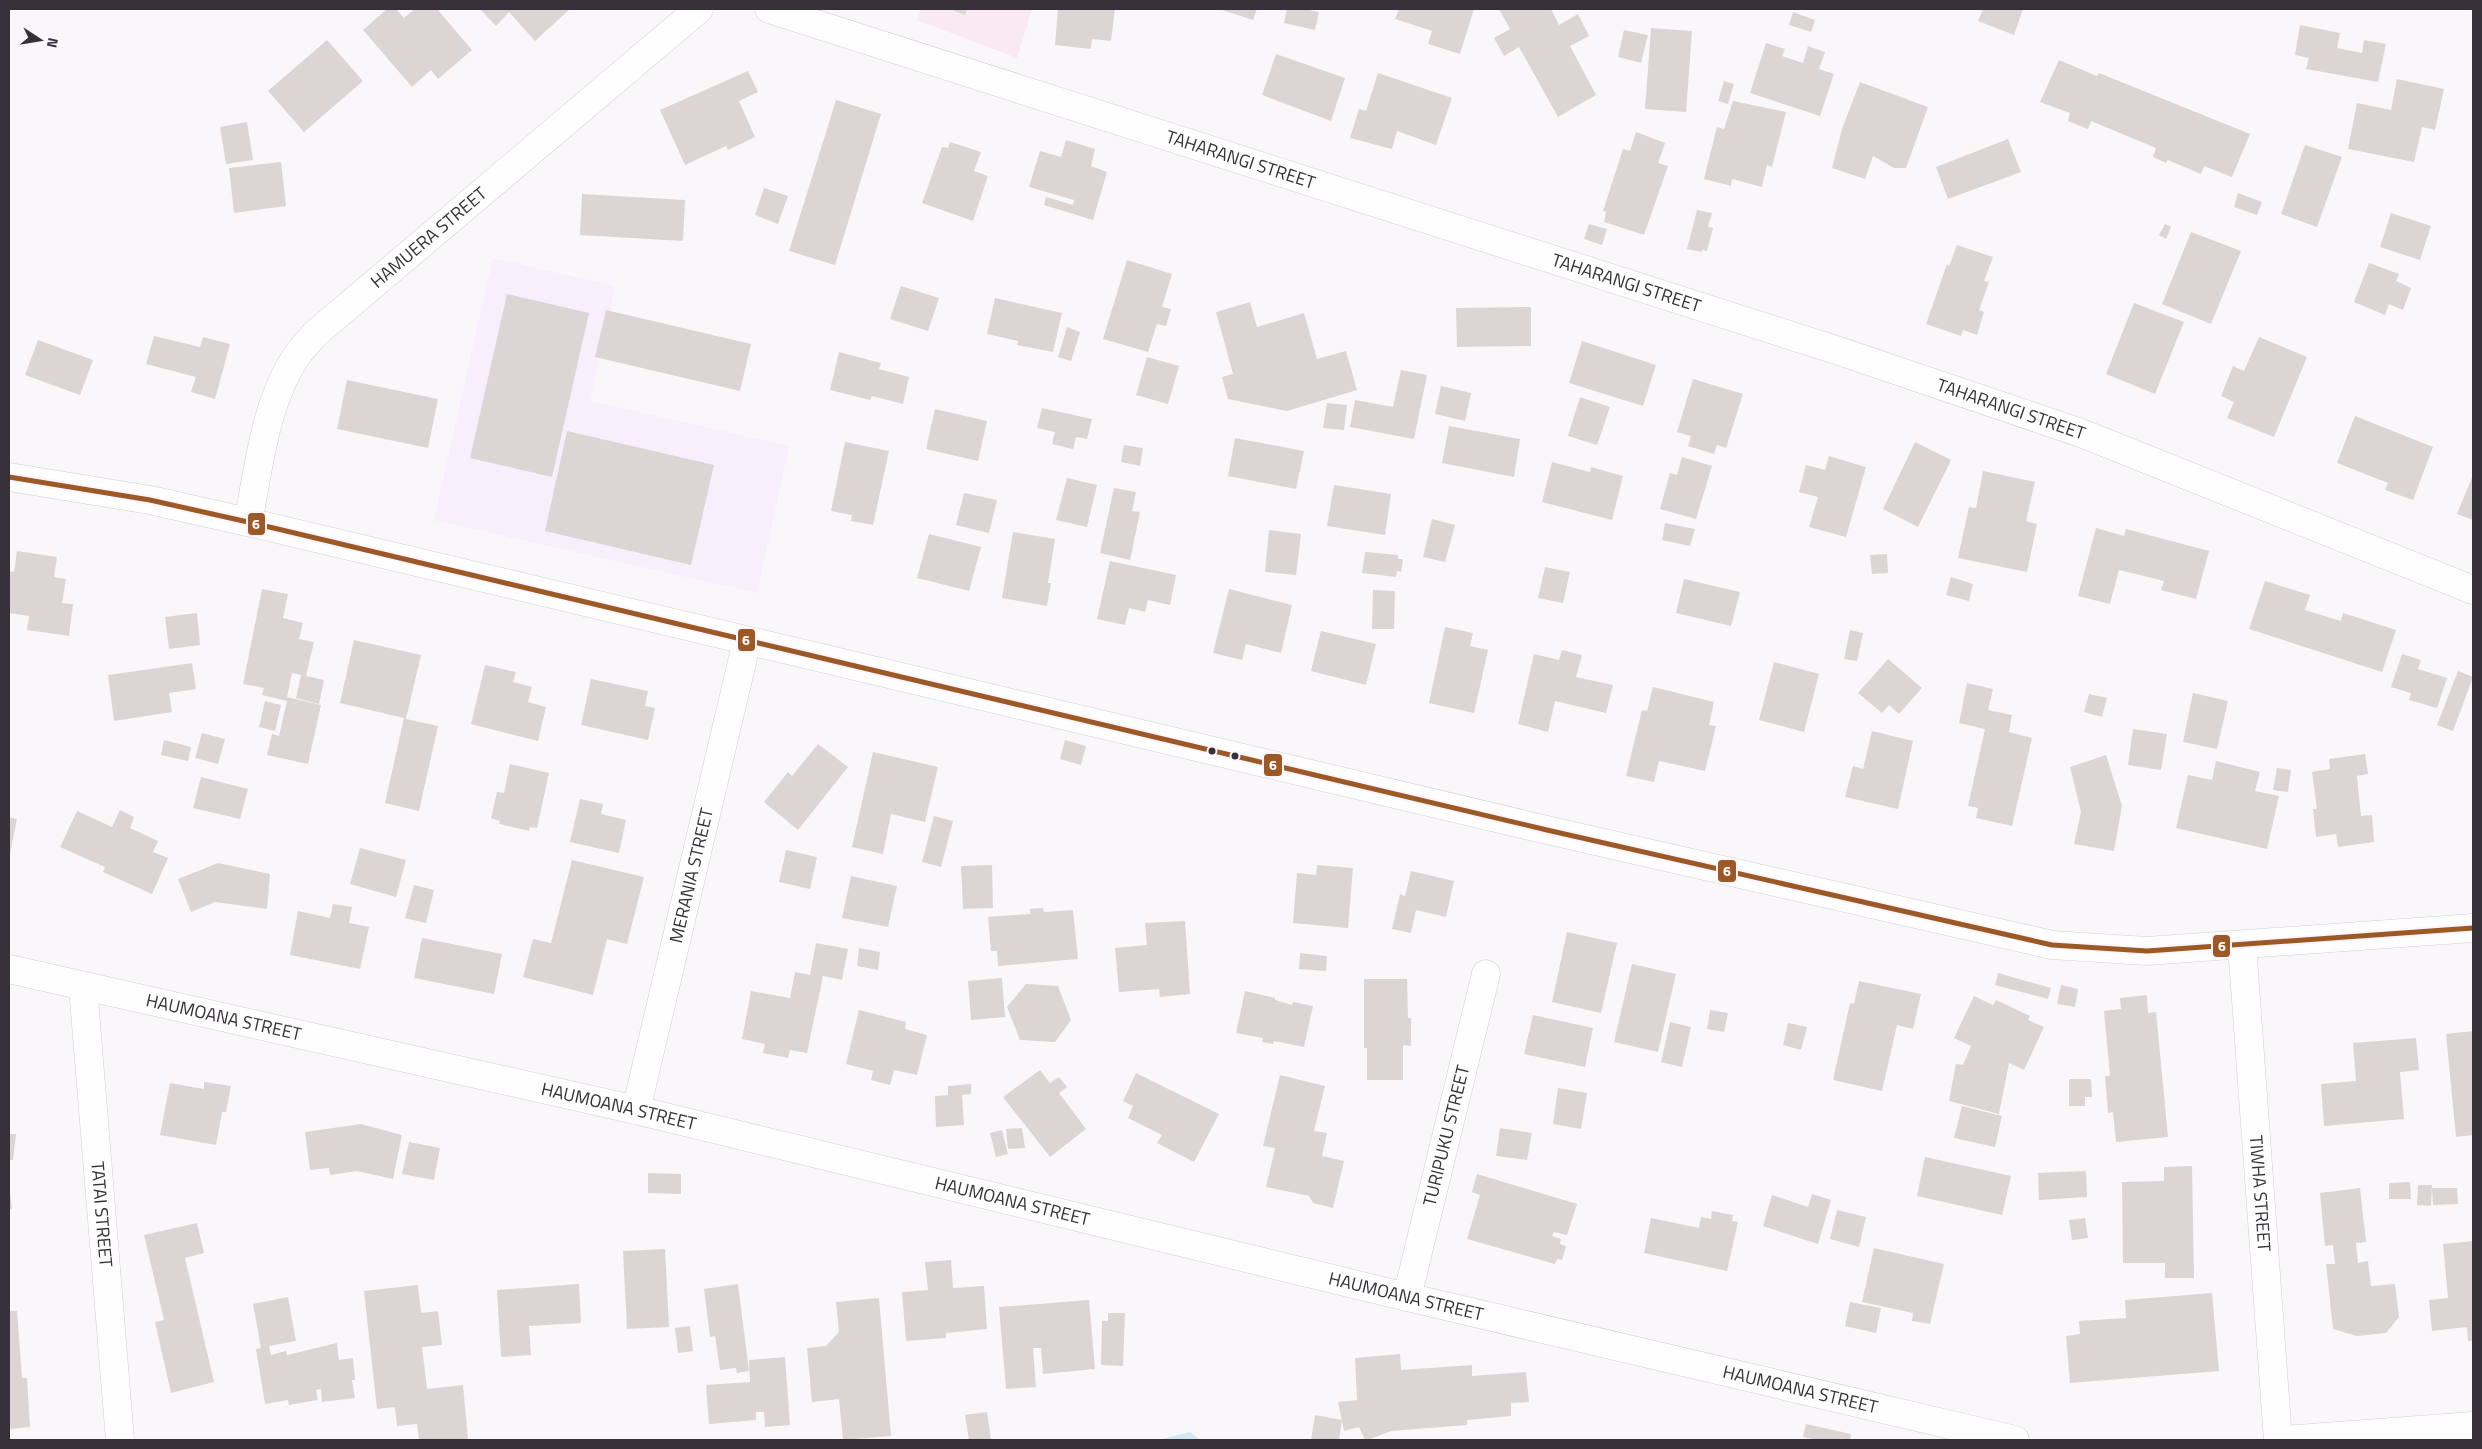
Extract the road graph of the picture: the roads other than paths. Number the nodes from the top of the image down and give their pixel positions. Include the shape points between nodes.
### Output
1 (699, 9) edge
2 (769, 9) edge
3 (9, 478) edge
4 (248, 522) junction
5 (2473, 590) edge
6 (748, 641) junction
7 (2473, 928) edge
8 (2242, 945) junction
9 (9, 969) edge
10 (1486, 974) dead end
11 (83, 988) junction
12 (636, 1110) junction
13 (1407, 1297) junction
14 (2473, 1426) edge
15 (120, 1440) edge
16 (2015, 1440) edge
17 (2278, 1440) edge
18 (2284, 1440) edge

1 - 4 street, HAMUERA STREET via 323,327 298,353 282,381 270,420
2 - 5 street, TAHARANGI STREET via 1836,350 2081,432
3 - 4 street via 150,500
4 - 6 street
6 - 8 street via 2023,940 2148,952
6 - 12 street, MERANIA STREET
7 - 8 street
8 - 17 street, TIWHA STREET
9 - 11 street, HAUMOANA STREET
10 - 13 street, TURIPUKU STREET
11 - 12 street, HAUMOANA STREET
11 - 15 street, TATAI STREET
12 - 13 street, HAUMOANA STREET
13 - 16 street, HAUMOANA STREET
14 - 18 street

